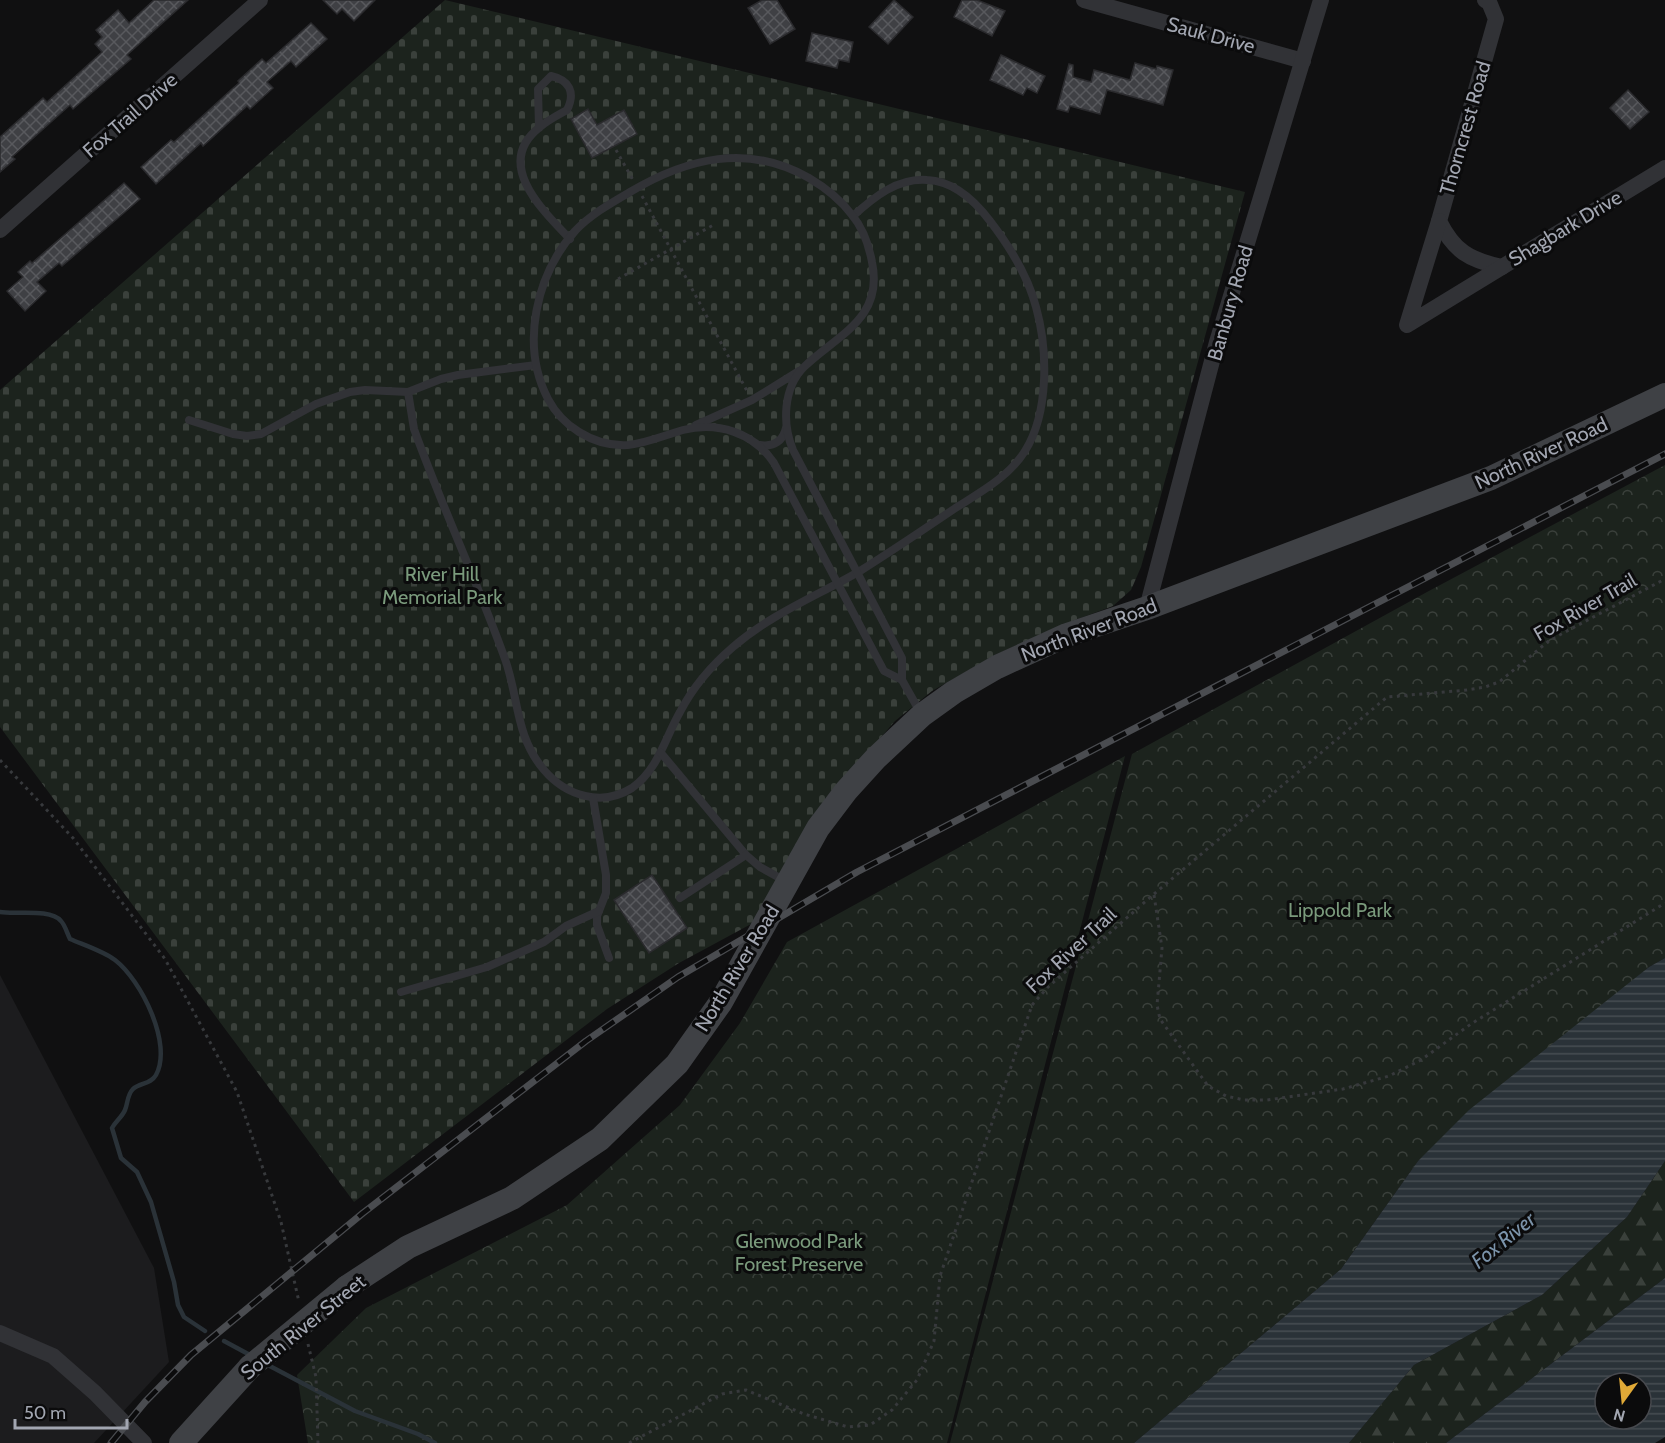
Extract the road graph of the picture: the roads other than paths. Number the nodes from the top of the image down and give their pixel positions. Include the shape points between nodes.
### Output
1 (260, 0) edge
2 (1084, 0) edge
3 (1321, 0) edge
4 (1485, 0) edge
5 (1303, 61) junction
6 (539, 128) junction
7 (1665, 168) edge
8 (853, 216) junction
9 (1439, 220) junction
10 (0, 230) edge
11 (570, 238) junction
12 (1463, 252) joint
13 (1502, 267) junction
14 (536, 365) junction
15 (804, 368) junction
16 (408, 392) junction
17 (1665, 395) edge
18 (189, 420) dead end
19 (786, 427) junction
20 (686, 430) junction
21 (760, 445) junction
22 (857, 572) junction
23 (837, 582) junction
24 (1148, 608) junction
25 (902, 680) junction
26 (922, 715) junction
27 (660, 753) junction
28 (593, 798) junction
29 (746, 855) junction
30 (788, 882) junction
31 (680, 898) dead end
32 (599, 911) junction
33 (609, 958) dead end
34 (401, 992) dead end
35 (408, 1247) joint
36 (0, 1333) edge
37 (144, 1443) edge
38 (181, 1443) edge

1 - 10 street, Fox Trail Drive
2 - 5 street, Sauk Drive
3 - 5 street, Banbury Road
4 - 9 street, Thorncrest Road via 1496,19
5 - 24 street, Banbury Road via 1217,342
6 - 6 lane via 570,105 571,93 563,78 551,76 538,89
6 - 11 lane via 522,148 524,182
7 - 13 street, Shagbark Drive
8 - 11 lane via 831,193 782,164 730,158 694,163 637,188 597,213
8 - 15 lane via 873,266 870,298 855,327
8 - 22 lane via 890,187 915,181 940,182 974,201 1013,254 1027,283 1037,308 1044,361 1038,418 1029,443 1014,464 980,492
9 - 12 street, Thorncrest Road via 1449,240
9 - 13 street via 1407,325
11 - 14 lane via 551,265 541,294 534,338
12 - 13 street, Shagbark Drive via 1480,262
14 - 16 lane via 458,375
14 - 20 lane via 557,414 570,427 599,442 640,443
15 - 19 lane via 791,385
15 - 20 lane via 752,400
16 - 18 lane via 350,392 316,404 261,434 247,436
16 - 28 lane via 411,417 422,449 506,663 525,740 552,779 573,793
17 - 24 main road, North River Road via 1491,478
19 - 21 lane via 780,441
19 - 22 lane via 793,450
20 - 21 lane via 715,427 741,434
21 - 23 lane via 774,462
22 - 23 lane
22 - 25 lane via 902,658
23 - 25 lane via 884,671
23 - 27 lane via 761,626 726,653 682,708
24 - 26 main road, North River Road via 1035,648 954,692
25 - 26 lane
26 - 30 main road, North River Road via 846,791 818,828
27 - 28 lane via 652,769 633,787 610,797
27 - 29 lane
28 - 32 lane via 606,875 606,893
29 - 30 lane
29 - 31 lane
30 - 35 main road, North River Road via 721,1002 677,1064 600,1139 512,1198
32 - 33 lane via 597,925
32 - 34 lane via 566,926 544,942 487,967
35 - 38 main road, South River Street, bridge via 347,1287 250,1367
36 - 37 street via 53,1356

